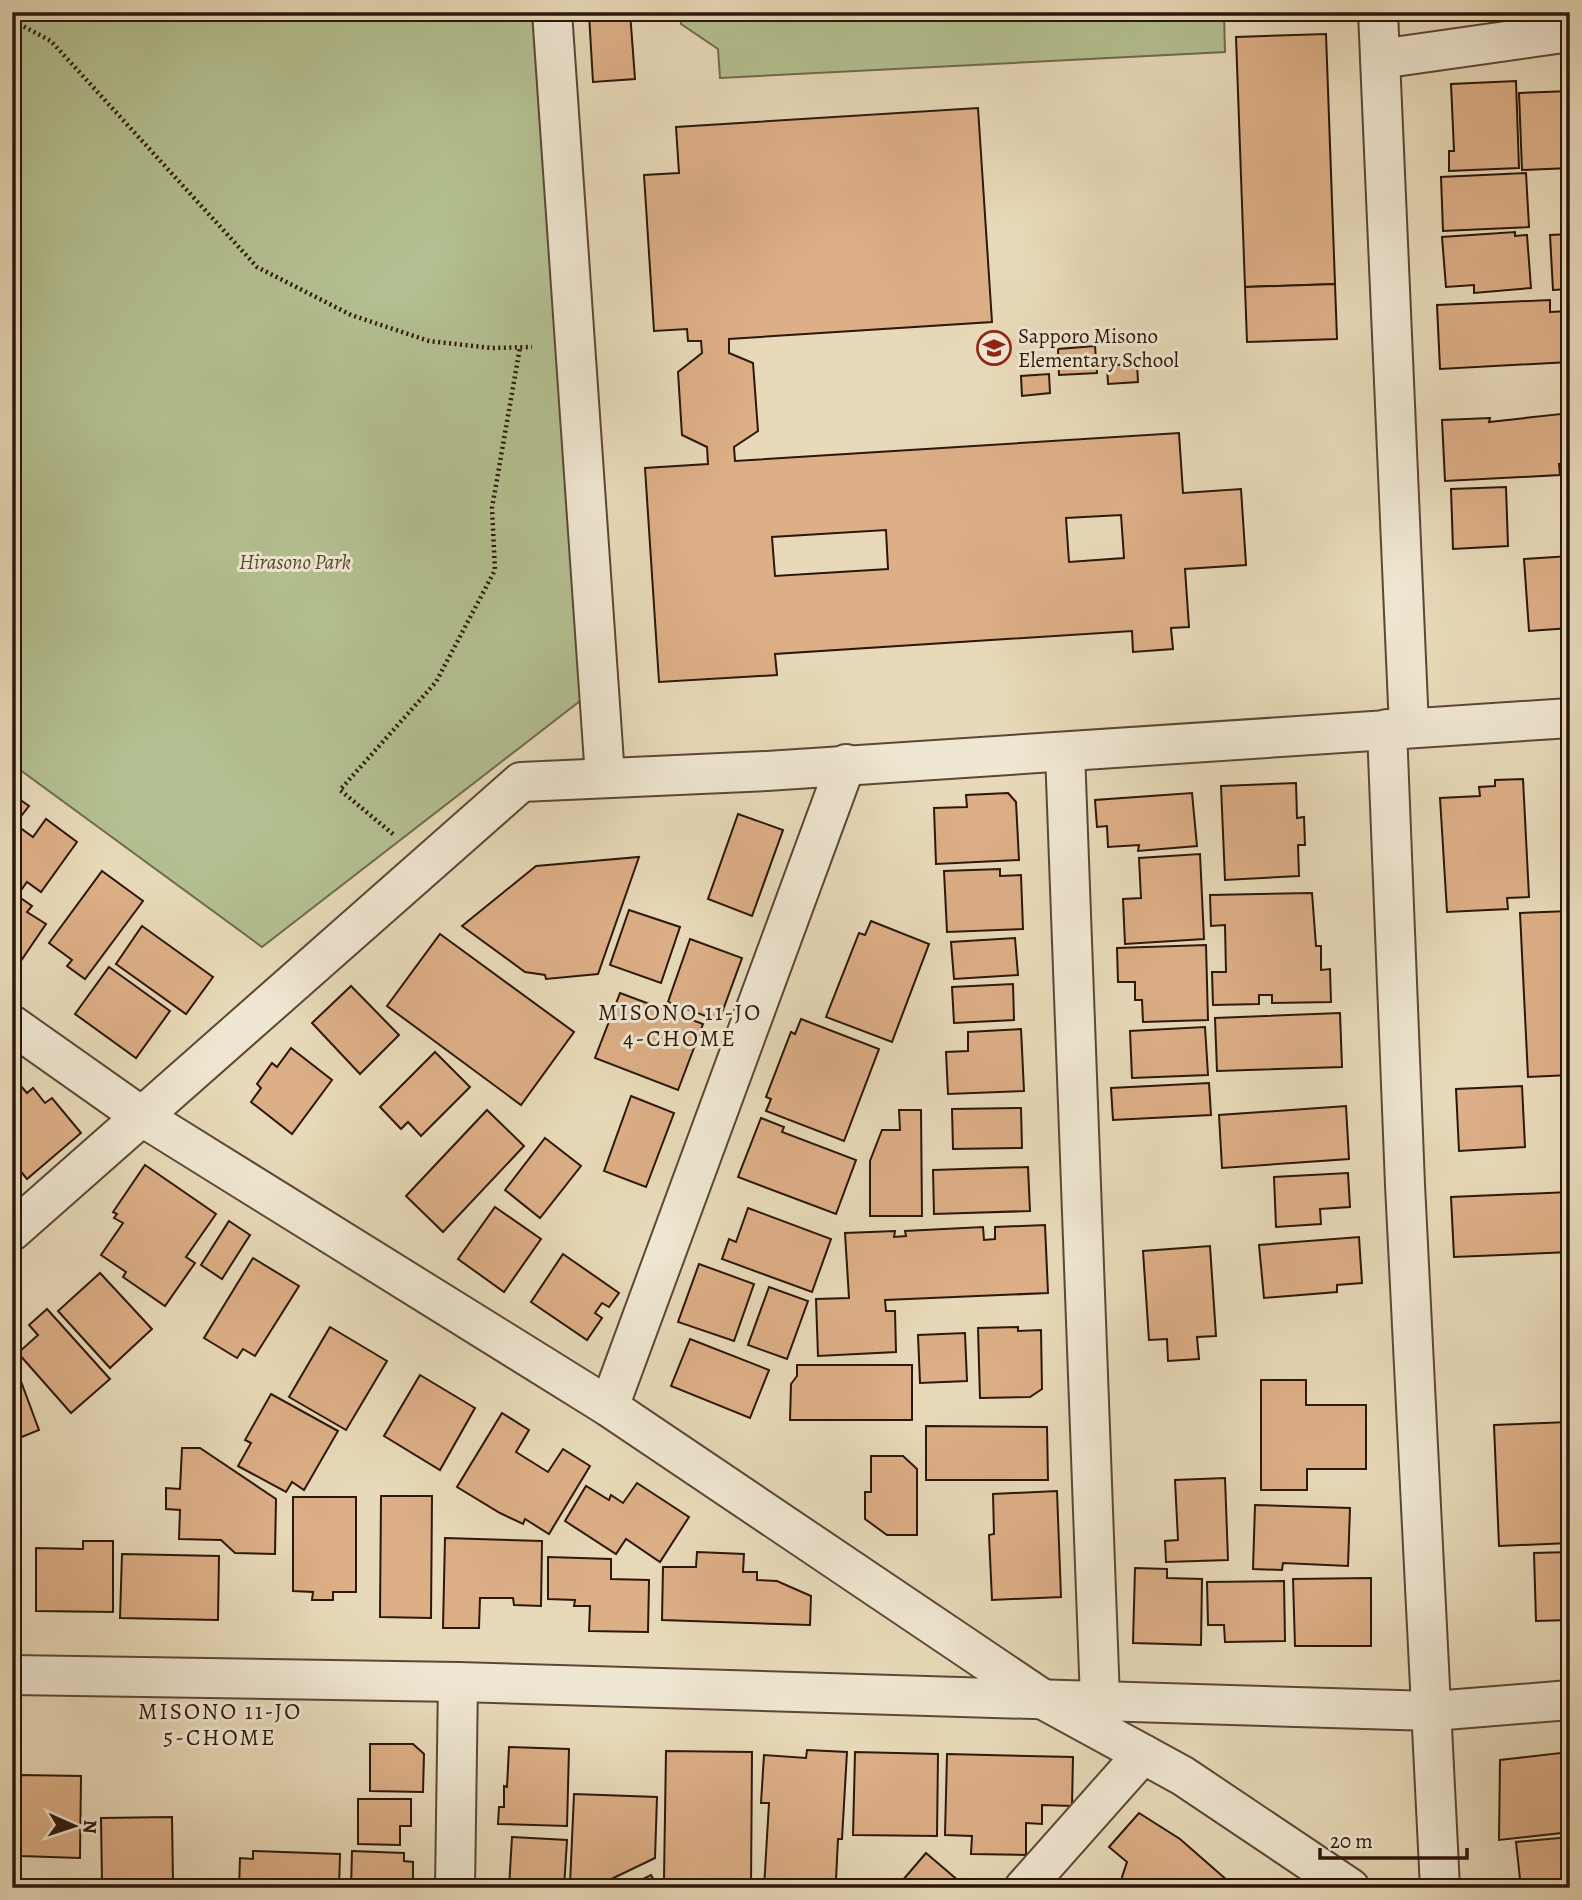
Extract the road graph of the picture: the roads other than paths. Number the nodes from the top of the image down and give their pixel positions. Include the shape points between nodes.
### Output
1 (552, 12) edge
2 (1378, 12) edge
3 (1570, 32) edge
4 (1380, 59) junction
5 (1570, 718) edge
6 (1398, 728) junction
7 (1065, 752) junction
8 (846, 764) junction
9 (605, 777) junction
10 (12, 1025) edge
11 (141, 1116) junction
12 (12, 1231) edge
13 (609, 1407) junction
14 (12, 1675) edge
15 (458, 1682) junction
16 (1044, 1700) junction
17 (1100, 1700) junction
18 (1570, 1700) edge
19 (1433, 1711) junction
20 (1143, 1754) junction
21 (455, 1888) edge
22 (1024, 1888) edge
23 (1350, 1888) edge
24 (1440, 1888) edge

1 - 9 street
2 - 4 street
3 - 4 street
4 - 6 street
5 - 6 street
6 - 7 street
6 - 19 street via 1405,1185
7 - 8 street
7 - 17 street
8 - 9 street
8 - 13 street
9 - 11 street via 520,782
10 - 11 street
11 - 12 street
11 - 13 street
13 - 16 street
14 - 15 street
15 - 16 street
15 - 21 street
16 - 17 street
16 - 20 street
17 - 19 street
18 - 19 street
19 - 24 street
20 - 22 street
20 - 23 street

